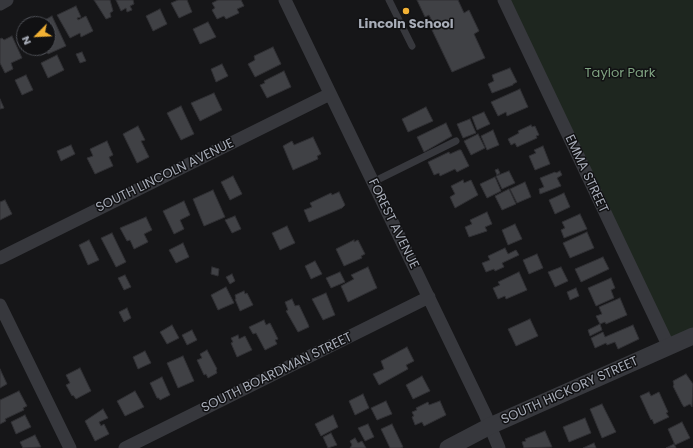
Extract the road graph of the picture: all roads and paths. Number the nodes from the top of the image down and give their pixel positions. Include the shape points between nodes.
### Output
1 (7, 0) edge
2 (285, 0) edge
3 (389, 0) edge
4 (504, 0) edge
5 (0, 4) edge
6 (412, 46) dead end
7 (330, 94) junction
8 (456, 141) dead end
9 (373, 182) junction
10 (0, 258) edge
11 (429, 297) junction
12 (0, 305) edge
13 (693, 336) edge
14 (669, 347) junction
15 (490, 426) junction
16 (70, 448) edge
17 (125, 448) edge
18 (448, 448) edge
19 (499, 448) edge

1 - 5 street
2 - 7 street, FOREST AVENUE
3 - 6 lane
4 - 14 street, EMMA STREET
7 - 9 street, FOREST AVENUE
7 - 10 street, SOUTH LINCOLN AVENUE
8 - 9 lane
9 - 11 street, FOREST AVENUE
11 - 15 street, FOREST AVENUE
11 - 17 street, SOUTH BOARDMAN STREET
12 - 16 street
13 - 14 street, SOUTH HICKORY STREET
14 - 15 street, SOUTH HICKORY STREET
15 - 18 street, SOUTH HICKORY STREET
15 - 19 street, FOREST AVENUE

